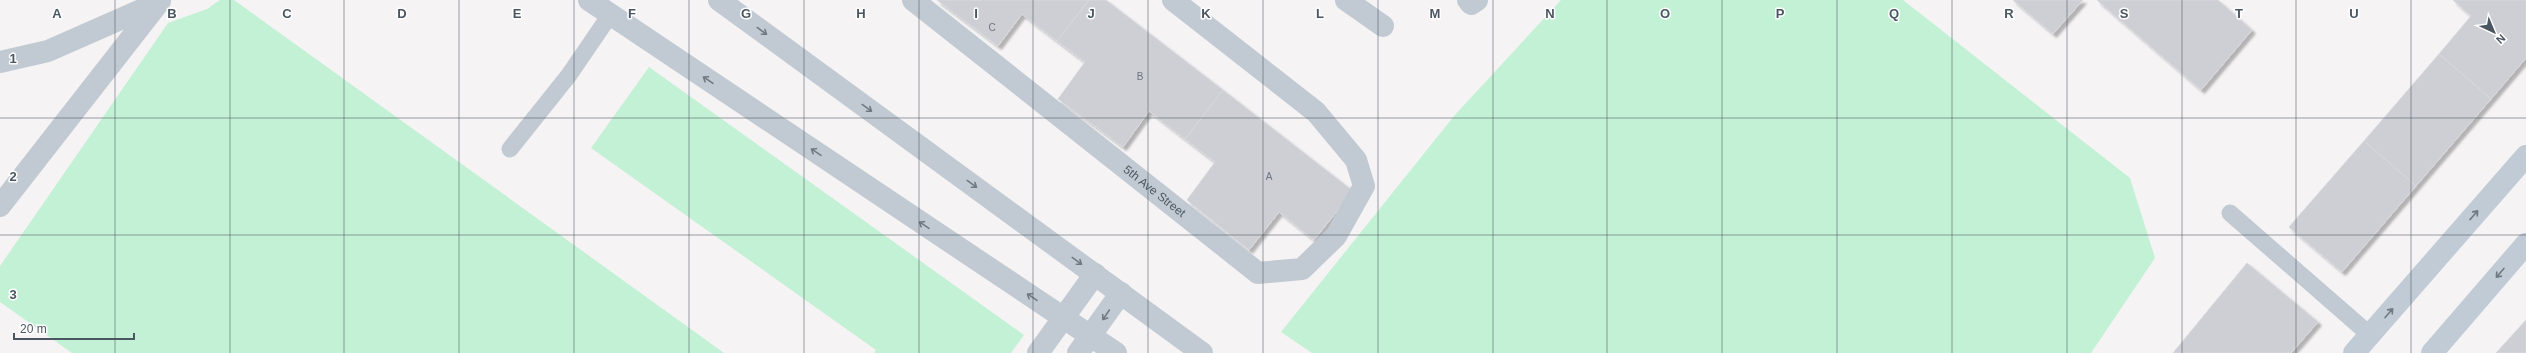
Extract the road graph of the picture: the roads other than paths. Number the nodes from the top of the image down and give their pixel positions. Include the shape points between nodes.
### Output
1 (161, 0) edge
2 (589, 0) edge
3 (719, 0) edge
4 (913, 0) edge
5 (1173, 0) edge
6 (1346, 0) edge
7 (614, 8) edge
8 (1383, 26) dead end
9 (0, 62) edge
10 (510, 149) dead end
11 (2526, 156) edge
12 (0, 206) edge
13 (2230, 213) dead end
14 (2526, 244) edge
15 (1095, 274) junction
16 (1121, 293) junction
17 (1064, 318) junction
18 (2370, 335) junction
19 (1085, 345) edge
20 (1038, 353) edge
21 (1116, 353) edge
22 (1202, 353) edge
23 (2354, 353) edge
24 (2432, 353) edge

1 - 9 street via 48,51
1 - 12 street
2 - 7 street
3 -> 15 street
4 - 5 street, 5th Ave Street via 1258,273 1302,270 1336,236 1364,186 1356,160 1316,112
6 - 8 street
7 - 10 lane via 570,75
17 -> 7 street
18 -> 11 street
13 - 18 lane
14 -> 24 street
15 - 16 street
15 - 17 street
16 -> 19 street
16 - 22 street
17 - 19 street
17 - 20 street
18 - 23 street
19 - 21 street

